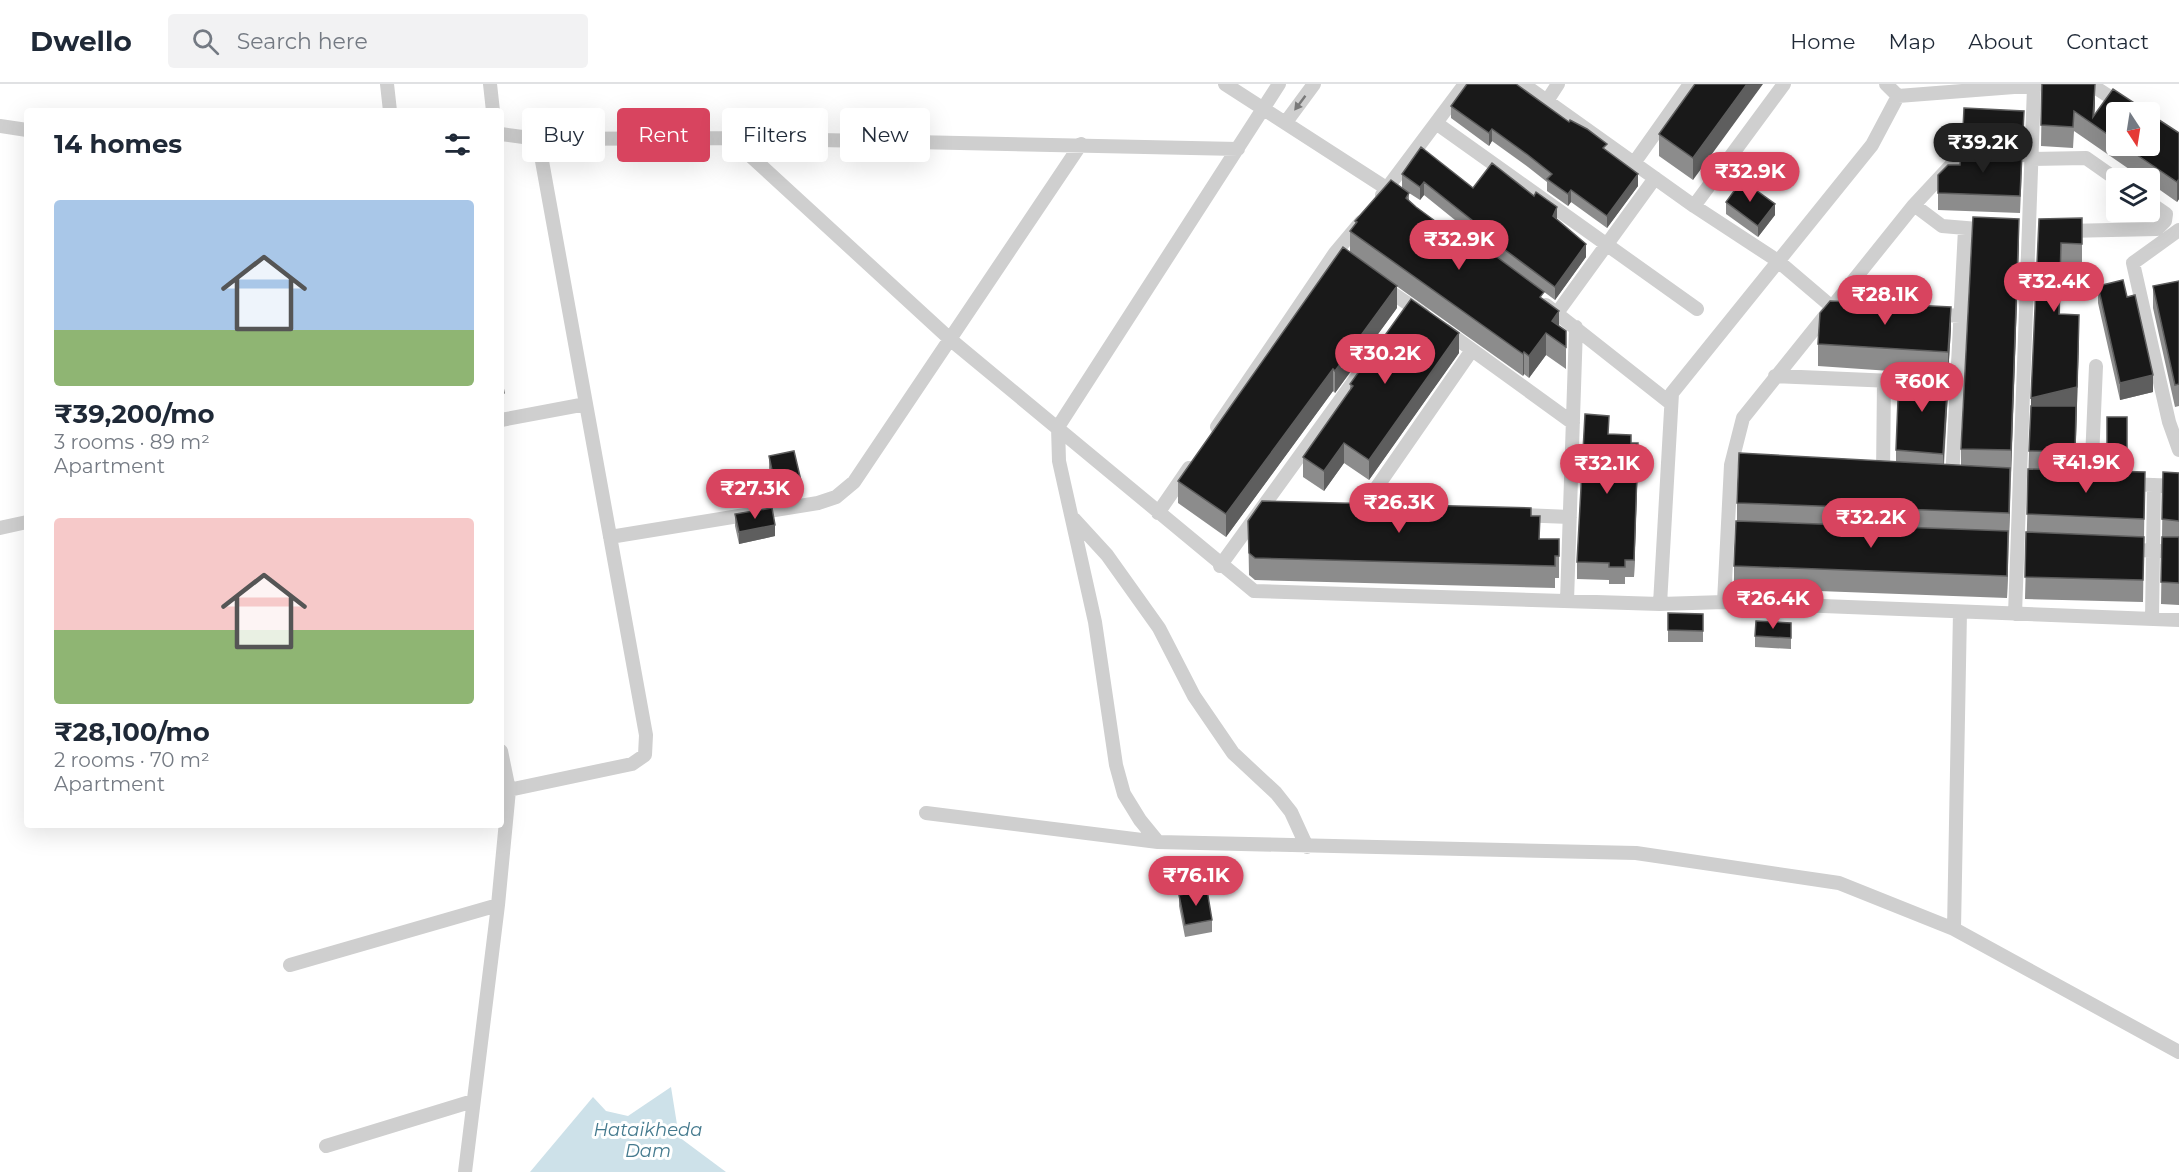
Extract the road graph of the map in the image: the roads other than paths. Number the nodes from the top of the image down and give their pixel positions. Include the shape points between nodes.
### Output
1 (387, 84) edge
2 (490, 84) edge
3 (1225, 84) edge
4 (1279, 84) edge
5 (1314, 84) edge
6 (1465, 84) edge
7 (1523, 84) edge
8 (1558, 84) edge
9 (1690, 84) edge
10 (1784, 84) edge
11 (1886, 84) edge
12 (2052, 84) edge
13 (2090, 84) edge
14 (2024, 86) edge
15 (1898, 96) junction
16 (1547, 101) junction
17 (2118, 102) edge
18 (1263, 106) junction
19 (390, 108) edge
20 (493, 108) edge
21 (1286, 122) junction
22 (1436, 123) junction
23 (0, 126) edge
24 (24, 130) edge
25 (504, 134) edge
26 (522, 137) edge
27 (722, 138) edge
28 (605, 139) edge
29 (828, 140) edge
30 (1081, 144) junction
31 (1238, 149) junction
32 (2031, 156) junction
33 (542, 162) edge
34 (757, 162) edge
35 (1634, 163) junction
36 (2106, 172) edge
37 (1655, 178) junction
38 (1388, 189) junction
39 (1407, 203) edge
40 (1694, 206) junction
41 (1914, 206) junction
42 (2160, 210) edge
43 (1965, 229) junction
44 (2179, 230) edge
45 (2029, 232) junction
46 (1607, 245) junction
47 (1778, 261) junction
48 (1373, 279) edge
49 (1538, 299) edge
50 (1832, 307) junction
51 (1855, 308) edge
52 (1697, 309) dead end
53 (1557, 313) junction
54 (1914, 313) edge
55 (1960, 316) junction
56 (1576, 327) junction
57 (951, 340) junction
58 (1472, 350) junction
59 (1368, 362) edge
60 (2096, 366) dead end
61 (1776, 376) junction
62 (1884, 381) junction
63 (1926, 383) edge
64 (1669, 402) junction
65 (586, 404) junction
66 (504, 419) edge
67 (1573, 423) junction
68 (1058, 427) junction
69 (1211, 436) edge
70 (2179, 450) edge
71 (1197, 455) edge
72 (1883, 475) edge
73 (1952, 480) edge
74 (2154, 485) junction
75 (2179, 486) edge
76 (1263, 507) junction
77 (1285, 508) edge
78 (1361, 510) edge
79 (1158, 513) junction
80 (1512, 515) edge
81 (1570, 517) junction
82 (1074, 519) junction
83 (24, 523) edge
84 (0, 528) edge
85 (610, 537) junction
86 (2108, 549) edge
87 (2153, 550) junction
88 (2179, 551) edge
89 (1220, 566) junction
90 (1567, 601) junction
91 (1724, 602) junction
92 (1660, 604) junction
93 (1960, 612) junction
94 (2015, 614) junction
95 (2152, 619) junction
96 (2179, 620) edge
97 (504, 775) edge
98 (509, 790) junction
99 (926, 813) dead end
100 (1158, 842) junction
101 (1307, 847) junction
102 (498, 905) junction
103 (1954, 929) junction
104 (290, 965) dead end
105 (2179, 1052) edge
106 (473, 1101) junction
107 (326, 1146) dead end
108 (465, 1172) edge

1 - 19 street
2 - 20 street
3 - 18 street
4 - 18 street
5 -> 21 street
6 - 22 street
7 - 16 street
8 - 16 street
9 - 35 street
10 - 40 street
11 - 15 street
12 - 14 street
13 - 17 street
14 - 15 street
14 - 32 street
15 - 47 street via 1872,145
16 - 35 street
18 - 21 street
18 - 31 street
21 - 38 street
22 - 38 street
22 - 46 street
23 - 24 street
25 - 26 street
27 - 28 street
29 - 30 street
30 - 31 street
30 - 57 street
31 - 68 street
32 - 36 street via 2086,158
32 - 41 street via 1958,160
32 - 45 street
33 - 65 street
34 - 57 street
35 - 37 street
37 - 40 street
37 - 46 street
38 - 39 street
38 - 69 street
40 - 47 street
41 - 43 street via 1936,224
41 - 50 street
42 - 45 street via 2166,214 2157,229
43 - 45 street
43 - 55 street
44 - 70 street via 2133,263 2169,422
45 - 94 street
46 - 52 street
46 - 53 street
47 - 50 street
47 - 64 street via 1676,386
48 - 58 street via 1406,309
49 - 53 street
50 - 51 street
50 - 61 street
53 - 56 street
54 - 55 street
55 - 73 street via 1952,384
56 - 64 street
56 - 67 street
57 - 68 street
57 - 85 street via 854,482 836,497
58 - 67 street
58 - 78 street
59 - 76 street
60 - 74 street via 2096,483
61 - 62 street
61 - 91 street via 1743,418 1735,535
62 - 63 street
62 - 72 street
64 - 92 street
65 - 66 street
65 - 85 street
67 - 81 street
68 - 79 street
68 - 82 street via 1059,460
71 - 79 street
74 - 75 street
74 - 87 street
76 - 77 street
76 - 89 street
79 - 89 street
80 - 81 street
81 - 90 street
82 - 100 street via 1103,664 1116,765 1124,794
82 - 101 street via 1107,555 1159,628 1194,696 1233,753 1291,812
83 - 84 street
85 - 98 street via 646,735 645,754 632,764
86 - 87 street
87 - 88 street
87 - 95 street
89 - 90 street via 1254,591 1267,593
90 - 92 street
91 - 92 street
91 - 93 street
93 - 94 street
93 - 103 street
94 - 95 street
95 - 96 street
97 - 98 street
98 - 102 street
99 - 100 street
100 - 101 street
101 - 103 street via 1636,853 1839,883
102 - 104 street
102 - 106 street
103 - 105 street
106 - 107 street
106 - 108 street

